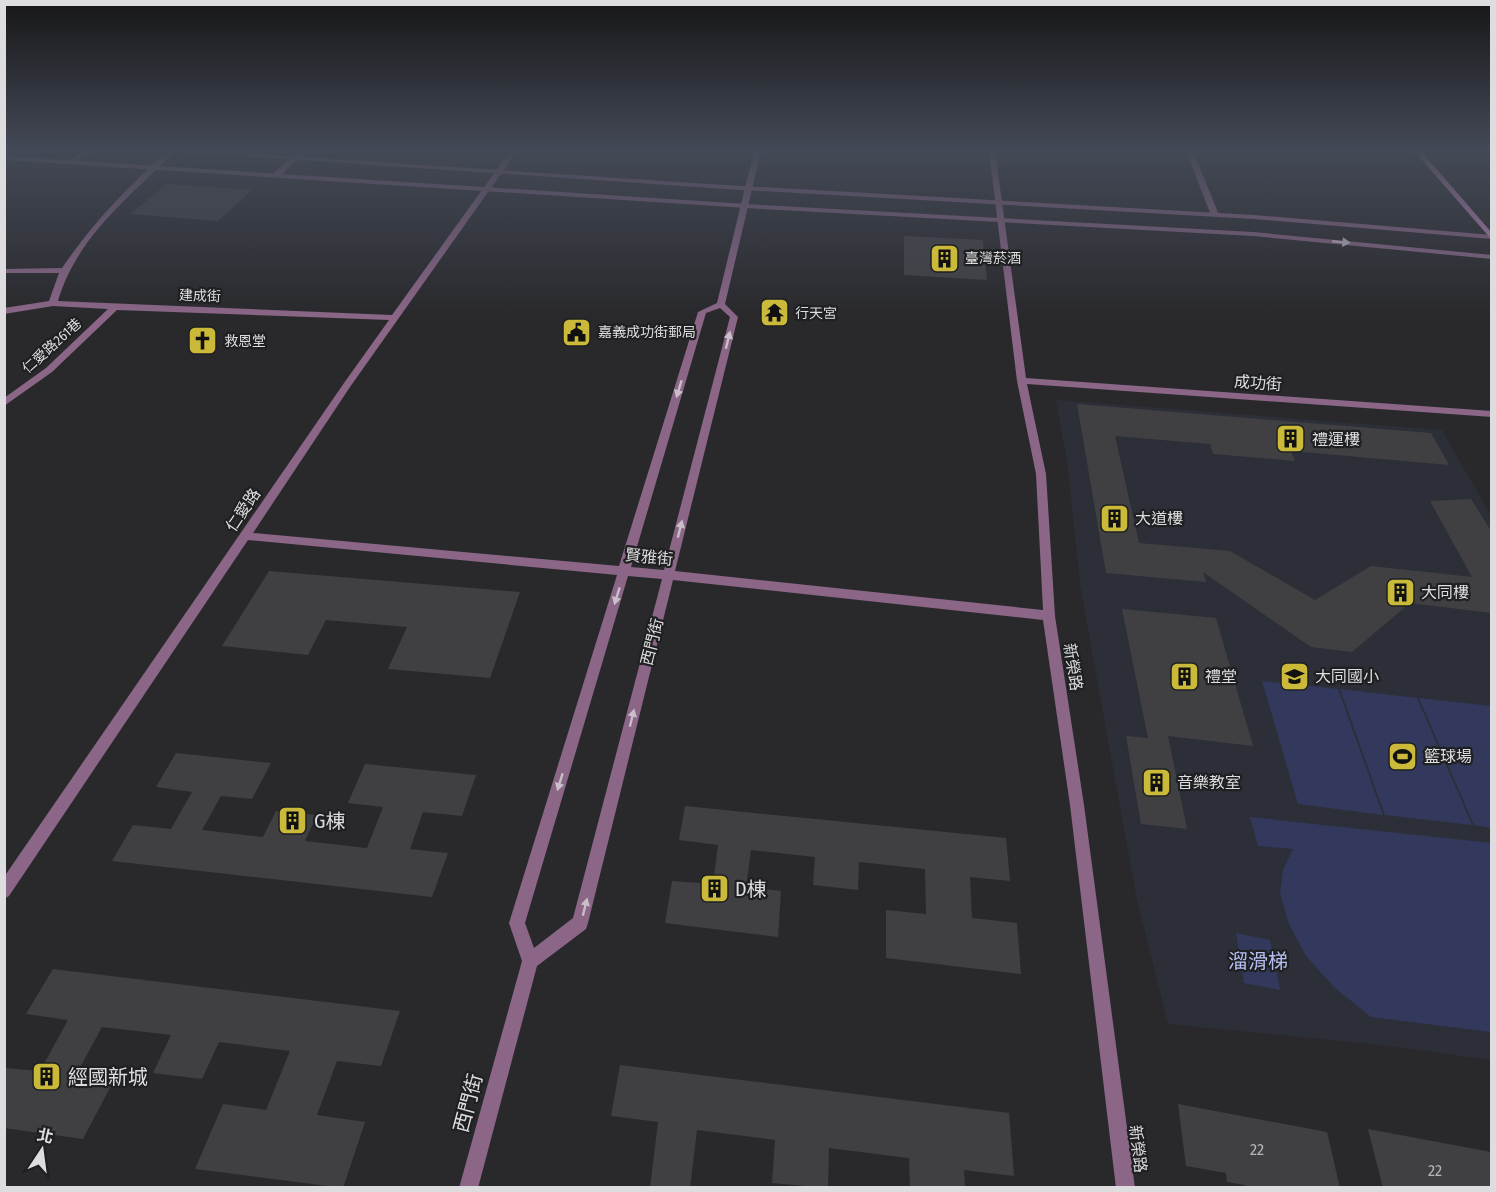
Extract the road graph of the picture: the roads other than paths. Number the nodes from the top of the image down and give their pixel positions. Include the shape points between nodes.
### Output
1 (745, 206) edge
2 (116, 207) edge
3 (473, 207) edge
4 (756, 207) edge
5 (999, 207) edge
6 (1082, 207) edge
7 (1212, 207) edge
8 (1464, 207) edge
9 (1215, 214) junction
10 (1001, 221) junction
11 (1491, 238) edge
12 (1491, 257) edge
13 (64, 270) junction
14 (4, 271) edge
15 (52, 303) junction
16 (721, 304) junction
17 (115, 308) junction
18 (4, 311) edge
19 (396, 318) junction
20 (1022, 381) junction
21 (4, 403) edge
22 (1491, 414) edge
23 (245, 536) junction
24 (624, 571) junction
25 (668, 575) junction
26 (1049, 616) junction
27 (4, 891) edge
28 (530, 961) junction
29 (468, 1188) edge
30 (1126, 1188) edge

1 - 16 street
2 - 13 street
3 - 19 street, 仁愛路
4 - 10 street
5 - 10 street, 新榮路
6 - 9 street
7 - 9 street
8 - 11 main road
9 - 11 street
10 -> 12 street via 1253,234
10 - 20 street, 新榮路
13 - 14 street
13 - 15 street
15 - 17 street, 建成街
15 - 18 street, 建成街
16 -> 24 street via 702,312
25 -> 16 street, 西門街 via 734,317
17 - 19 street, 建成街
17 - 21 street, 仁愛路261巷 via 49,370
19 - 23 street, 仁愛路
20 - 22 street, 成功街
20 - 26 street, 新榮路 via 1041,474
23 - 24 street, 賢雅街
23 - 27 street, 仁愛路
24 - 25 street, 賢雅街
24 -> 28 street via 517,923
25 - 26 street, 賢雅街
28 -> 25 street, 西門街 via 580,923
26 - 30 street, 新榮路
28 - 29 street, 西門街

